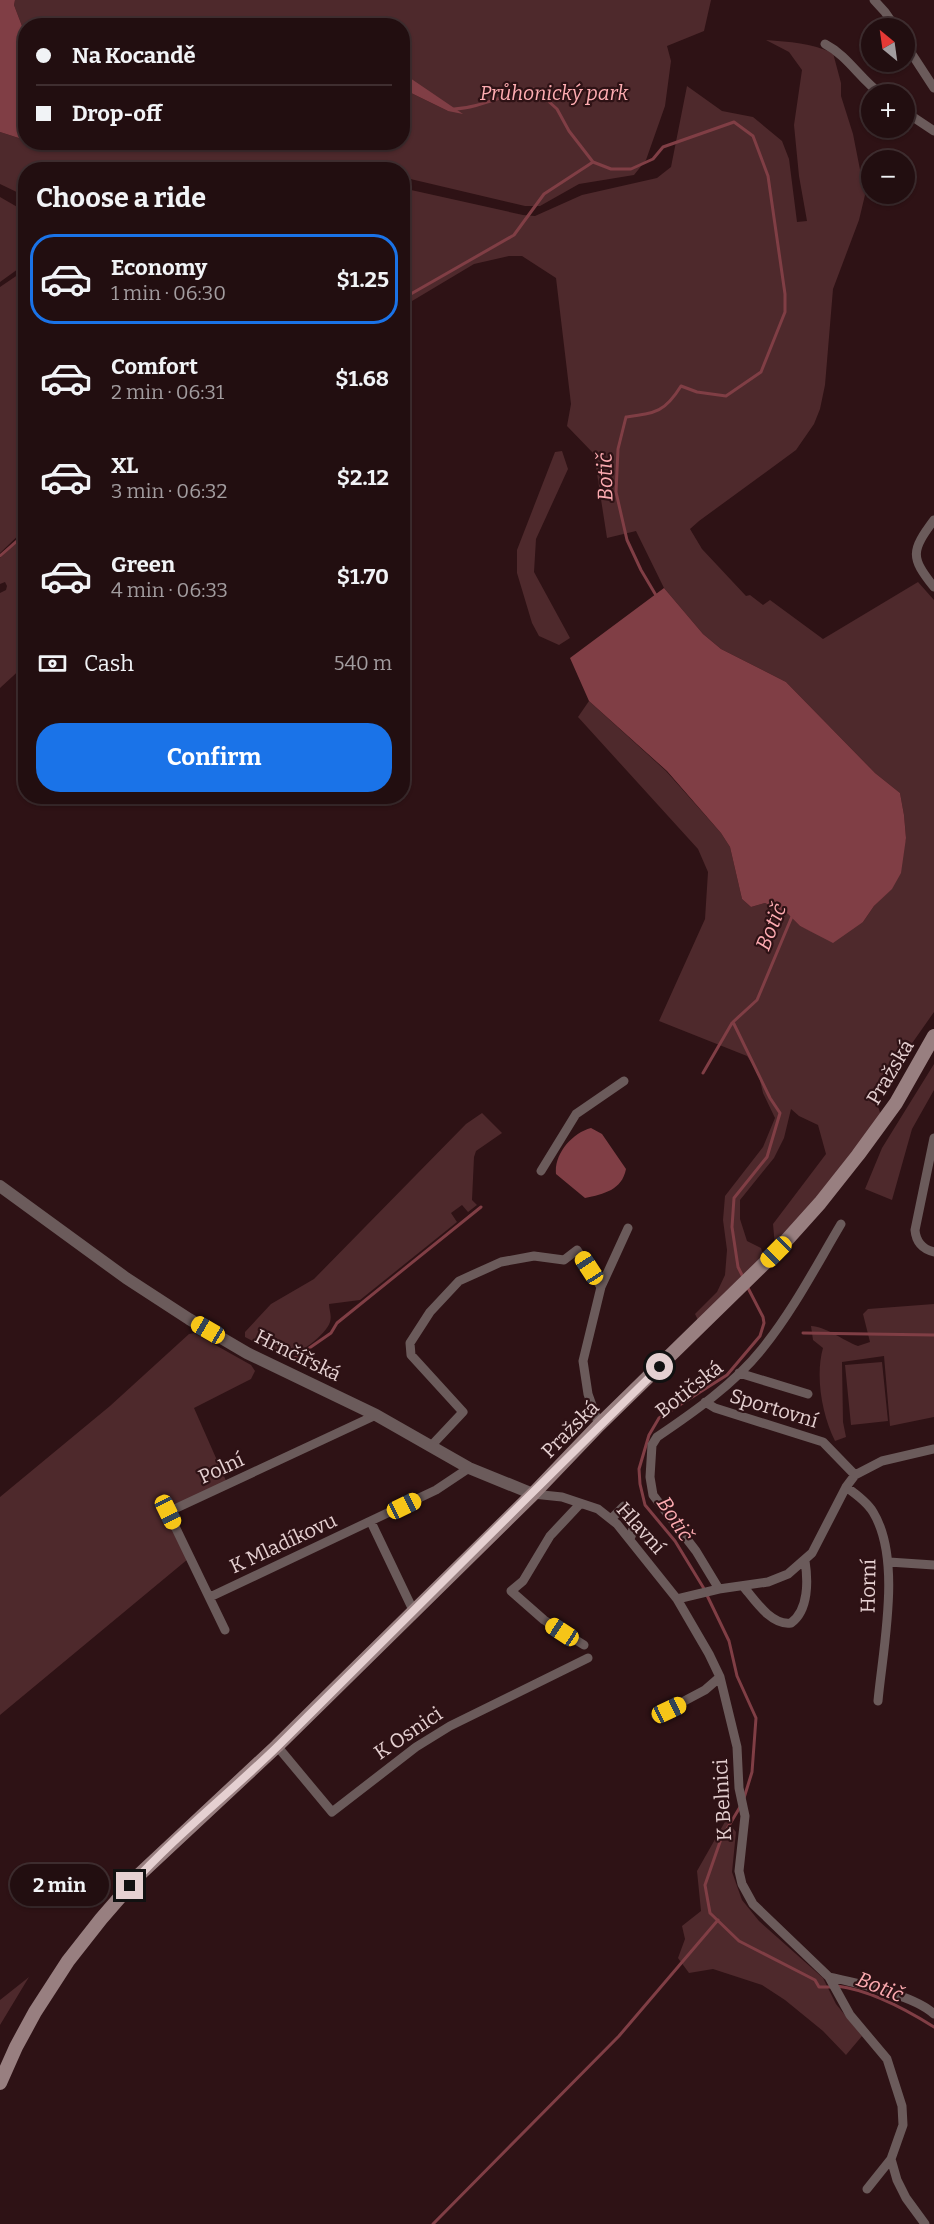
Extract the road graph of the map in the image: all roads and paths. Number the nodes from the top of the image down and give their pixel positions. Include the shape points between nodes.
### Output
1 (874, 0) edge
2 (889, 18) edge
3 (825, 44) dead end
4 (915, 59) edge
5 (868, 84) edge
6 (934, 88) edge
7 (915, 118) edge
8 (934, 131) edge
9 (934, 520) edge
10 (934, 587) edge
11 (934, 1036) edge
12 (624, 1081) dead end
13 (934, 1138) edge
14 (541, 1171) dead end
15 (0, 1186) edge
16 (841, 1224) dead end
17 (628, 1228) dead end
18 (934, 1252) edge
19 (601, 1287) junction
20 (739, 1373) junction
21 (808, 1394) dead end
22 (705, 1402) junction
23 (376, 1415) junction
24 (599, 1425) junction
25 (431, 1446) junction
26 (934, 1449) edge
27 (469, 1468) junction
28 (855, 1475) junction
29 (846, 1487) junction
30 (533, 1494) junction
31 (580, 1504) junction
32 (611, 1519) junction
33 (371, 1522) junction
34 (630, 1539) junction
35 (805, 1561) junction
36 (889, 1562) junction
37 (934, 1565) edge
38 (743, 1586) junction
39 (715, 1590) junction
40 (210, 1597) junction
41 (677, 1599) junction
42 (414, 1612) junction
43 (225, 1630) dead end
44 (584, 1645) dead end
45 (588, 1658) dead end
46 (720, 1677) junction
47 (878, 1701) dead end
48 (656, 1716) dead end
49 (277, 1746) junction
50 (831, 1982) junction
51 (934, 2014) edge
52 (16, 2047) junction
53 (0, 2063) edge
54 (0, 2083) edge
55 (891, 2159) junction
56 (867, 2189) dead end
57 (925, 2224) edge

1 - 2 street
3 - 5 street via 840,52
4 - 6 street
7 - 8 street
9 - 10 street via 918,541 916,552 917,563
11 - 24 main road, Pražská via 896,1103 820,1203 750,1278
12 - 14 street via 576,1114
13 - 18 street via 915,1230 919,1243
15 - 23 street, Hrnčířská via 189,1319 275,1368
16 - 20 street, Botičská via 781,1324
17 - 19 street
19 - 24 street via 583,1361 588,1394
19 - 25 street via 577,1250 564,1260 534,1256 501,1262 459,1281 429,1312 410,1343 411,1354 464,1412
20 - 21 street
20 - 22 street, Botičská
22 - 28 street, Sportovní via 823,1442
22 - 39 street, Botičská via 654,1440 650,1477 653,1495 686,1538
23 - 25 street, Hrnčířská
23 - 40 street, Polní via 168,1512
24 - 30 main road, Pražská
25 - 27 street, Hrnčířská
26 - 28 street via 882,1461
27 - 30 street, Hrnčířská
27 - 33 street, K Mladíkovu via 436,1490
28 - 29 street
29 - 35 street
29 - 36 street, Horní via 874,1514
30 - 31 street, Hlavní via 562,1497
30 - 42 main road, Pražská
31 - 32 street, Hlavní via 598,1509
31 - 44 street via 550,1536 524,1581 511,1591 544,1620
32 - 34 street, Hlavní
32 - 34 street via 624,1506 632,1517 634,1529
33 - 40 street, K Mladíkovu
33 - 42 street
34 - 41 street, Hlavní
35 - 38 street via 778,1579
35 - 38 street via 804,1601 791,1623 776,1620
36 - 37 street
36 - 47 street, Horní
38 - 39 street
39 - 41 street
40 - 43 street, Polní
41 - 46 street, K Belnici
42 - 49 main road, Pražská
45 - 49 street, K Osnici via 450,1726 416,1747 332,1812
46 - 48 street via 705,1690
46 - 50 street, K Belnici via 737,1747 745,1816 739,1871 742,1884 753,1904
49 - 52 main road, Pražská via 140,1874 68,1961
50 - 51 street via 869,1985
50 - 55 street, K Belnici via 850,2015 887,2059 895,2079 903,2125
52 - 53 main road
52 - 54 main road
55 - 56 street, K Belnici
55 - 57 street via 906,2198

